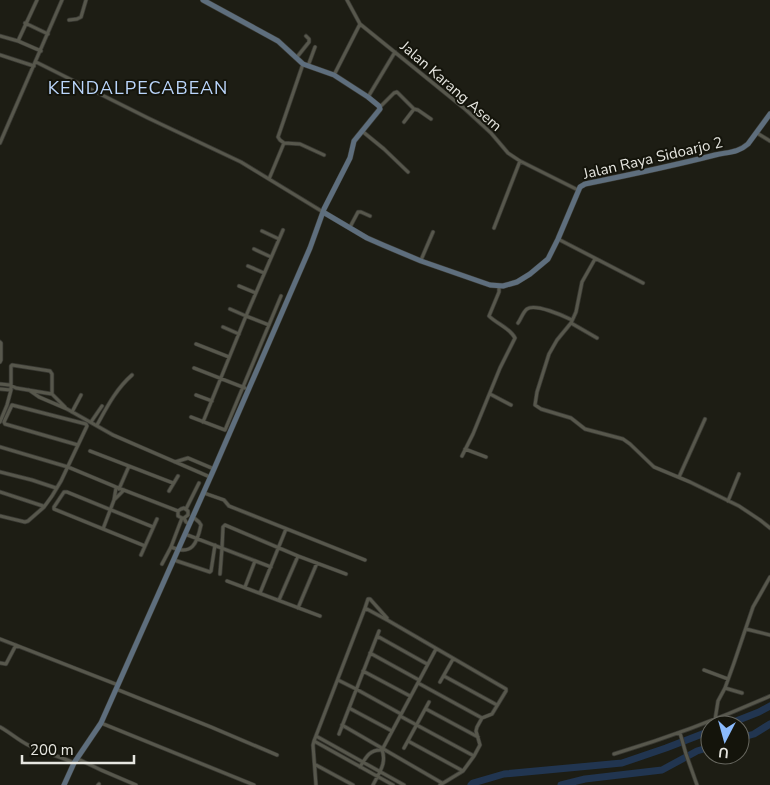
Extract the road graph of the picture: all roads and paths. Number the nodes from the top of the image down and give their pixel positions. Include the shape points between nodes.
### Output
1 (37, 0) edge
2 (62, 0) edge
3 (86, 0) edge
4 (202, 0) edge
5 (347, 0) edge
6 (69, 20) dead end
7 (25, 23) junction
8 (360, 24) junction
9 (48, 34) junction
10 (0, 36) edge
11 (306, 36) dead end
12 (18, 40) junction
13 (315, 47) dead end
14 (41, 51) junction
15 (395, 52) junction
16 (0, 55) edge
17 (296, 57) junction
18 (35, 64) junction
19 (306, 65) junction
20 (334, 75) junction
21 (368, 97) junction
22 (380, 108) junction
23 (414, 109) junction
24 (770, 114) edge
25 (431, 119) dead end
26 (404, 122) dead end
27 (362, 130) junction
28 (759, 135) junction
29 (770, 141) edge
30 (0, 143) edge
31 (284, 143) junction
32 (324, 155) dead end
33 (520, 161) junction
34 (408, 172) dead end
35 (269, 179) junction
36 (578, 190) junction
37 (323, 212) junction
38 (370, 216) dead end
39 (350, 228) junction
40 (494, 228) dead end
41 (283, 230) dead end
42 (262, 231) dead end
43 (433, 232) dead end
44 (279, 239) junction
45 (561, 240) junction
46 (254, 249) dead end
47 (271, 257) junction
48 (595, 258) junction
49 (421, 261) junction
50 (248, 266) dead end
51 (264, 273) junction
52 (643, 283) dead end
53 (239, 286) dead end
54 (499, 289) junction
55 (256, 293) junction
56 (281, 296) dead end
57 (230, 310) dead end
58 (246, 316) junction
59 (571, 322) junction
60 (518, 323) dead end
61 (269, 325) junction
62 (223, 327) dead end
63 (239, 334) junction
64 (597, 338) dead end
65 (0, 342) edge
66 (196, 344) dead end
67 (229, 357) junction
68 (0, 362) edge
69 (194, 368) dead end
70 (132, 375) dead end
71 (221, 378) junction
72 (0, 384) edge
73 (10, 385) junction
74 (16, 388) junction
75 (246, 388) junction
76 (0, 390) edge
77 (11, 390) junction
78 (29, 390) junction
79 (52, 394) junction
80 (490, 394) junction
81 (81, 395) dead end
82 (196, 395) dead end
83 (212, 401) junction
84 (511, 405) dead end
85 (102, 406) dead end
86 (67, 409) junction
87 (72, 412) junction
88 (191, 417) dead end
89 (706, 419) dead end
90 (0, 422) edge
91 (91, 422) junction
92 (203, 422) junction
93 (96, 425) junction
94 (227, 431) junction
95 (78, 445) junction
96 (0, 447) edge
97 (465, 449) junction
98 (90, 451) dead end
99 (462, 456) dead end
100 (486, 456) dead end
101 (174, 462) junction
102 (130, 466) junction
103 (71, 468) junction
104 (214, 469) junction
105 (0, 472) edge
106 (739, 474) dead end
107 (178, 476) dead end
108 (679, 477) junction
109 (210, 478) junction
110 (173, 483) junction
111 (199, 483) dead end
112 (56, 488) junction
113 (120, 489) junction
114 (169, 491) dead end
115 (0, 492) edge
116 (203, 492) junction
117 (114, 500) junction
118 (728, 501) junction
119 (44, 507) junction
120 (110, 510) junction
121 (187, 510) junction
122 (178, 511) junction
123 (194, 514) junction
124 (0, 516) edge
125 (183, 518) junction
126 (157, 519) dead end
127 (189, 524) junction
128 (153, 527) junction
129 (770, 528) edge
130 (103, 529) junction
131 (286, 529) junction
132 (185, 534) junction
133 (197, 539) junction
134 (145, 546) junction
135 (218, 546) junction
136 (171, 547) junction
137 (279, 548) junction
138 (178, 550) junction
139 (141, 555) dead end
140 (298, 556) junction
141 (174, 560) junction
142 (365, 560) dead end
143 (255, 561) junction
144 (317, 563) junction
145 (162, 564) dead end
146 (271, 567) junction
147 (220, 574) dead end
148 (346, 574) dead end
149 (770, 577) edge
150 (227, 581) dead end
151 (245, 588) junction
152 (260, 593) junction
153 (279, 600) junction
154 (298, 608) junction
155 (365, 608) junction
156 (320, 616) dead end
157 (389, 621) junction
158 (746, 630) junction
159 (379, 631) dead end
160 (770, 635) edge
161 (377, 636) junction
162 (0, 639) edge
163 (16, 645) junction
164 (436, 649) junction
165 (370, 653) junction
166 (453, 659) junction
167 (0, 663) edge
168 (427, 664) junction
169 (704, 670) dead end
170 (363, 671) junction
171 (444, 676) junction
172 (728, 679) junction
173 (338, 680) junction
174 (418, 681) junction
175 (440, 682) dead end
176 (117, 687) junction
177 (725, 688) junction
178 (356, 689) junction
179 (742, 693) dead end
180 (410, 696) junction
181 (770, 696) edge
182 (429, 702) dead end
183 (497, 705) junction
184 (349, 708) junction
185 (426, 709) junction
186 (400, 715) junction
187 (716, 715) edge
188 (726, 715) edge
189 (482, 718) junction
190 (101, 723) junction
191 (342, 725) junction
192 (416, 725) junction
193 (700, 727) edge
194 (0, 728) edge
195 (392, 731) junction
196 (339, 734) dead end
197 (681, 735) junction
198 (316, 736) junction
199 (479, 738) junction
200 (314, 741) junction
201 (408, 741) junction
202 (404, 748) dead end
203 (383, 749) junction
204 (614, 754) dead end
205 (277, 755) dead end
206 (474, 756) junction
207 (76, 761) junction
208 (363, 762) junction
209 (315, 764) junction
210 (360, 767) junction
211 (380, 772) junction
212 (463, 772) junction
213 (377, 776) junction
214 (441, 784) edge
215 (64, 785) edge
216 (136, 785) edge
217 (254, 785) edge
218 (316, 785) edge
219 (353, 785) edge
220 (373, 785) edge
221 (393, 785) edge
222 (404, 785) edge
223 (698, 785) edge

1 - 7 street
2 - 9 street
3 - 6 street via 81,17
4 - 17 street via 267,34
5 - 8 street, Jalan Karang Asem
7 - 9 street
7 - 12 street
8 - 15 street, Jalan Karang Asem
8 - 20 street
9 - 14 street
10 - 12 street
11 - 17 street via 309,42
12 - 14 street
13 - 19 street
14 - 18 street
15 - 21 street
15 - 33 street, Jalan Karang Asem via 465,109
16 - 18 street
17 - 19 street
18 - 30 street
18 - 35 street via 241,162
19 - 20 street
19 - 31 street via 278,135
20 - 21 street
21 - 22 street
22 - 23 street via 396,92
22 - 27 street
23 - 25 street
23 - 26 street
24 - 28 street, Jalan Raya Sidoarjo 2
27 - 34 street
27 - 37 street
28 - 29 street
28 - 36 street, Jalan Raya Sidoarjo 2 via 738,151 586,184
31 - 32 street via 300,144
31 - 35 street
33 - 36 street, Jalan Karang Asem
33 - 40 street
35 - 37 street
36 - 45 street, Jalan Raya Sidoarjo 2
37 - 39 street
37 - 75 street via 310,248
38 - 39 street via 358,212
39 - 49 street
41 - 44 street
42 - 44 street
43 - 49 street
44 - 47 street
45 - 48 street
45 - 54 street, Jalan Raya Sidoarjo 2 via 548,259 530,274
46 - 47 street
47 - 51 street
48 - 52 street
48 - 59 street via 582,282
49 - 54 street
50 - 51 street
51 - 55 street
53 - 55 street
54 - 80 street via 489,316 515,338
55 - 58 street
56 - 61 street
57 - 58 street
58 - 61 street
58 - 63 street
59 - 60 street via 547,310 531,308
59 - 64 street
59 - 108 street via 550,354 535,405 571,418 584,429 623,439 654,467
61 - 75 street
62 - 63 street
63 - 67 street
65 - 68 street
66 - 67 street
67 - 71 street
69 - 71 street
70 - 93 street via 119,388
71 - 75 street
71 - 83 street
72 - 73 street
73 - 74 street
73 - 77 street
73 - 79 street via 12,365 50,371
74 - 77 street
74 - 78 street
75 - 94 street
76 - 77 street
77 - 90 street
78 - 79 street
78 - 86 street
79 - 86 street
80 - 84 street
80 - 97 street
81 - 87 street
82 - 83 street
83 - 92 street
85 - 91 street
86 - 87 street
87 - 91 street
88 - 92 street
89 - 108 street
91 - 93 street
92 - 94 street
93 - 101 street
94 - 104 street
95 - 95 street via 86,424 14,405 4,422
95 - 103 street
96 - 103 street
97 - 99 street
97 - 100 street
98 - 102 street
101 - 104 street via 188,458
101 - 109 street
102 - 110 street
102 - 113 street
103 - 112 street
103 - 113 street
104 - 109 street
105 - 112 street
106 - 118 street
107 - 110 street
108 - 118 street
109 - 116 street
110 - 114 street
111 - 121 street
112 - 119 street
113 - 117 street
113 - 117 street
113 - 122 street
115 - 119 street
116 - 123 street
116 - 131 street
117 - 120 street
118 - 129 street
119 - 124 street via 25,522
120 - 128 street
120 - 130 street
120 - 130 street via 65,491 54,507
121 - 122 street
121 - 123 street
121 - 125 street via 188,515
122 - 125 street via 178,516
123 - 127 street
123 - 133 street via 201,525
125 - 127 street
125 - 136 street
126 - 128 street
127 - 132 street
128 - 134 street
130 - 134 street
131 - 137 street
131 - 142 street
132 - 133 street
132 - 138 street
133 - 135 street
133 - 138 street via 190,549
134 - 139 street
135 - 137 street via 225,525
135 - 141 street via 210,572
135 - 143 street
135 - 147 street
136 - 138 street
136 - 145 street
137 - 140 street
137 - 146 street
138 - 141 street
140 - 144 street
140 - 153 street
141 - 176 street
143 - 146 street
143 - 151 street
144 - 148 street
144 - 154 street
146 - 152 street
149 - 158 street via 755,602
150 - 151 street
151 - 152 street
152 - 153 street
153 - 154 street
154 - 156 street
155 - 157 street
155 - 157 street via 371,599
155 - 173 street
157 - 164 street
158 - 160 street
158 - 172 street
159 - 161 street
161 - 165 street
161 - 168 street
162 - 163 street
163 - 167 street via 6,664
163 - 176 street
164 - 166 street
164 - 168 street
165 - 170 street
165 - 174 street
166 - 171 street
166 - 183 street via 505,689
168 - 174 street
169 - 172 street
170 - 178 street
170 - 180 street
171 - 175 street
171 - 183 street
172 - 177 street
173 - 178 street
173 - 198 street
174 - 180 street
174 - 189 street
176 - 190 street
176 - 205 street
177 - 179 street
177 - 187 street
178 - 184 street
178 - 186 street
180 - 186 street
181 - 188 street
182 - 185 street
183 - 189 street via 492,714
184 - 191 street
184 - 195 street
185 - 192 street
185 - 199 street
186 - 192 street
186 - 195 street
189 - 199 street via 476,729
190 - 207 street
190 - 217 street
191 - 196 street
191 - 203 street
192 - 201 street
192 - 206 street
193 - 197 street
194 - 207 street via 27,745
195 - 203 street
197 - 204 street
197 - 223 street
198 - 200 street
198 - 208 street
199 - 206 street via 480,745
200 - 209 street
200 - 210 street
201 - 202 street
201 - 212 street
203 - 208 street via 369,753
203 - 211 street
203 - 214 street
206 - 212 street
207 - 215 street
207 - 216 street
208 - 210 street
208 - 211 street
209 - 218 street
209 - 219 street
210 - 213 street
211 - 213 street
211 - 222 street
212 - 214 street
213 - 220 street
213 - 221 street

